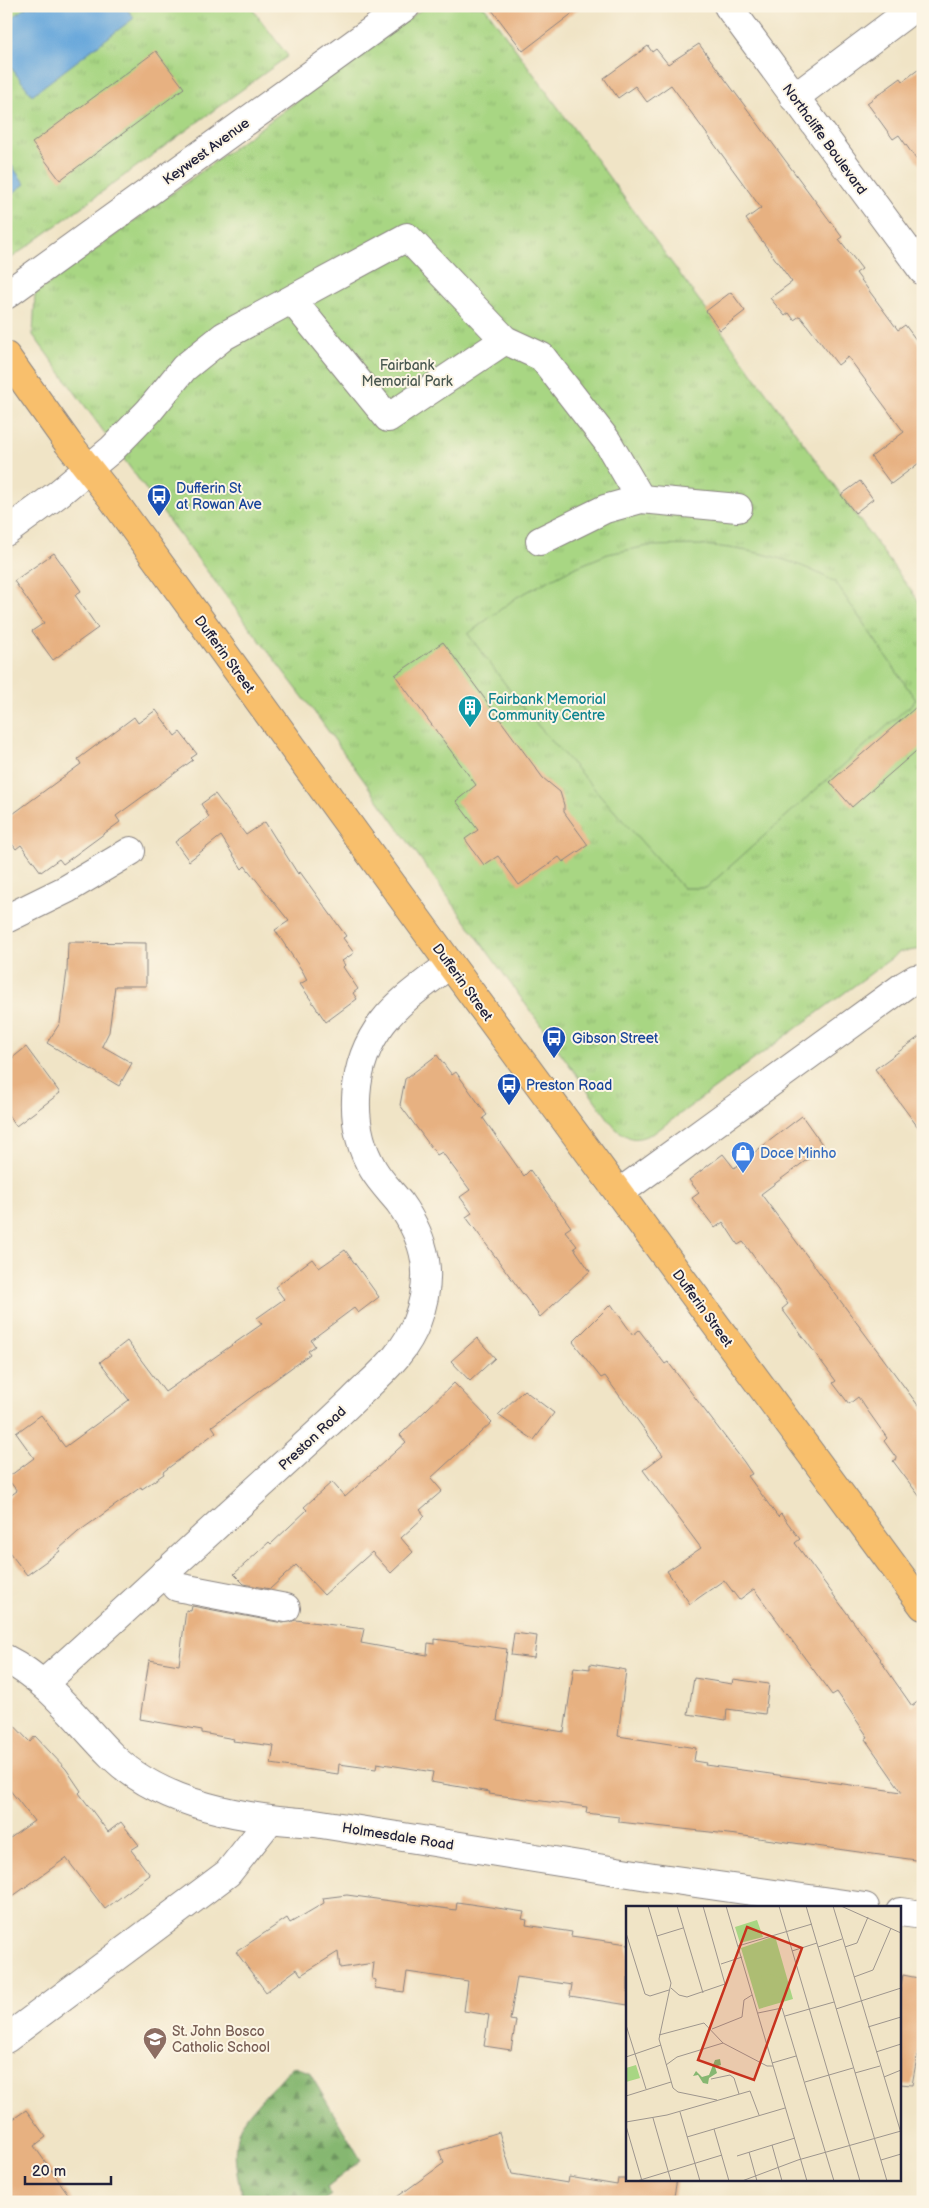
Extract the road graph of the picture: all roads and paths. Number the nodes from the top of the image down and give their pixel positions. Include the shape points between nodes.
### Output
1 (406, 6) edge
2 (728, 6) edge
3 (916, 6) edge
4 (794, 98) junction
5 (923, 271) edge
6 (6, 295) edge
7 (292, 300) junction
8 (505, 340) junction
9 (6, 356) edge
10 (88, 469) junction
11 (641, 499) junction
12 (738, 508) dead end
13 (6, 532) edge
14 (540, 541) dead end
15 (131, 851) dead end
16 (6, 919) edge
17 (450, 964) junction
18 (914, 982) edge
19 (618, 1193) junction
20 (165, 1572) junction
21 (923, 1606) edge
22 (286, 1608) dead end
23 (6, 1659) edge
24 (44, 1683) junction
25 (270, 1820) junction
26 (859, 1906) edge
27 (902, 1912) edge
28 (923, 1915) edge
29 (6, 2039) edge

1 - 6 street, Keywest Avenue
2 - 4 street, Northcliffe Boulevard
3 - 4 street
4 - 5 street, Northcliffe Boulevard
7 - 8 street via 408,237
7 - 8 street via 388,418
7 - 10 street via 224,336 184,368 150,411
8 - 11 street via 542,357 607,440
9 - 10 main road, Dufferin Street
10 - 13 street
10 - 17 main road, Dufferin Street
11 - 12 street
11 - 14 street via 605,510
15 - 16 street via 67,890
17 - 19 main road, Dufferin Street
17 - 20 street, Preston Road via 411,994 384,1021 364,1056 357,1088 358,1117 367,1158 422,1241 427,1284 417,1322 407,1344 394,1360
18 - 19 street
19 - 21 main road, Dufferin Street
20 - 22 street via 177,1587
20 - 24 street, Preston Road
23 - 24 street, Holmesdale Road
24 - 25 street, Holmesdale Road via 114,1758 151,1784 200,1805
25 - 26 street, Holmesdale Road via 315,1823
25 - 29 street via 228,1873
27 - 28 street

